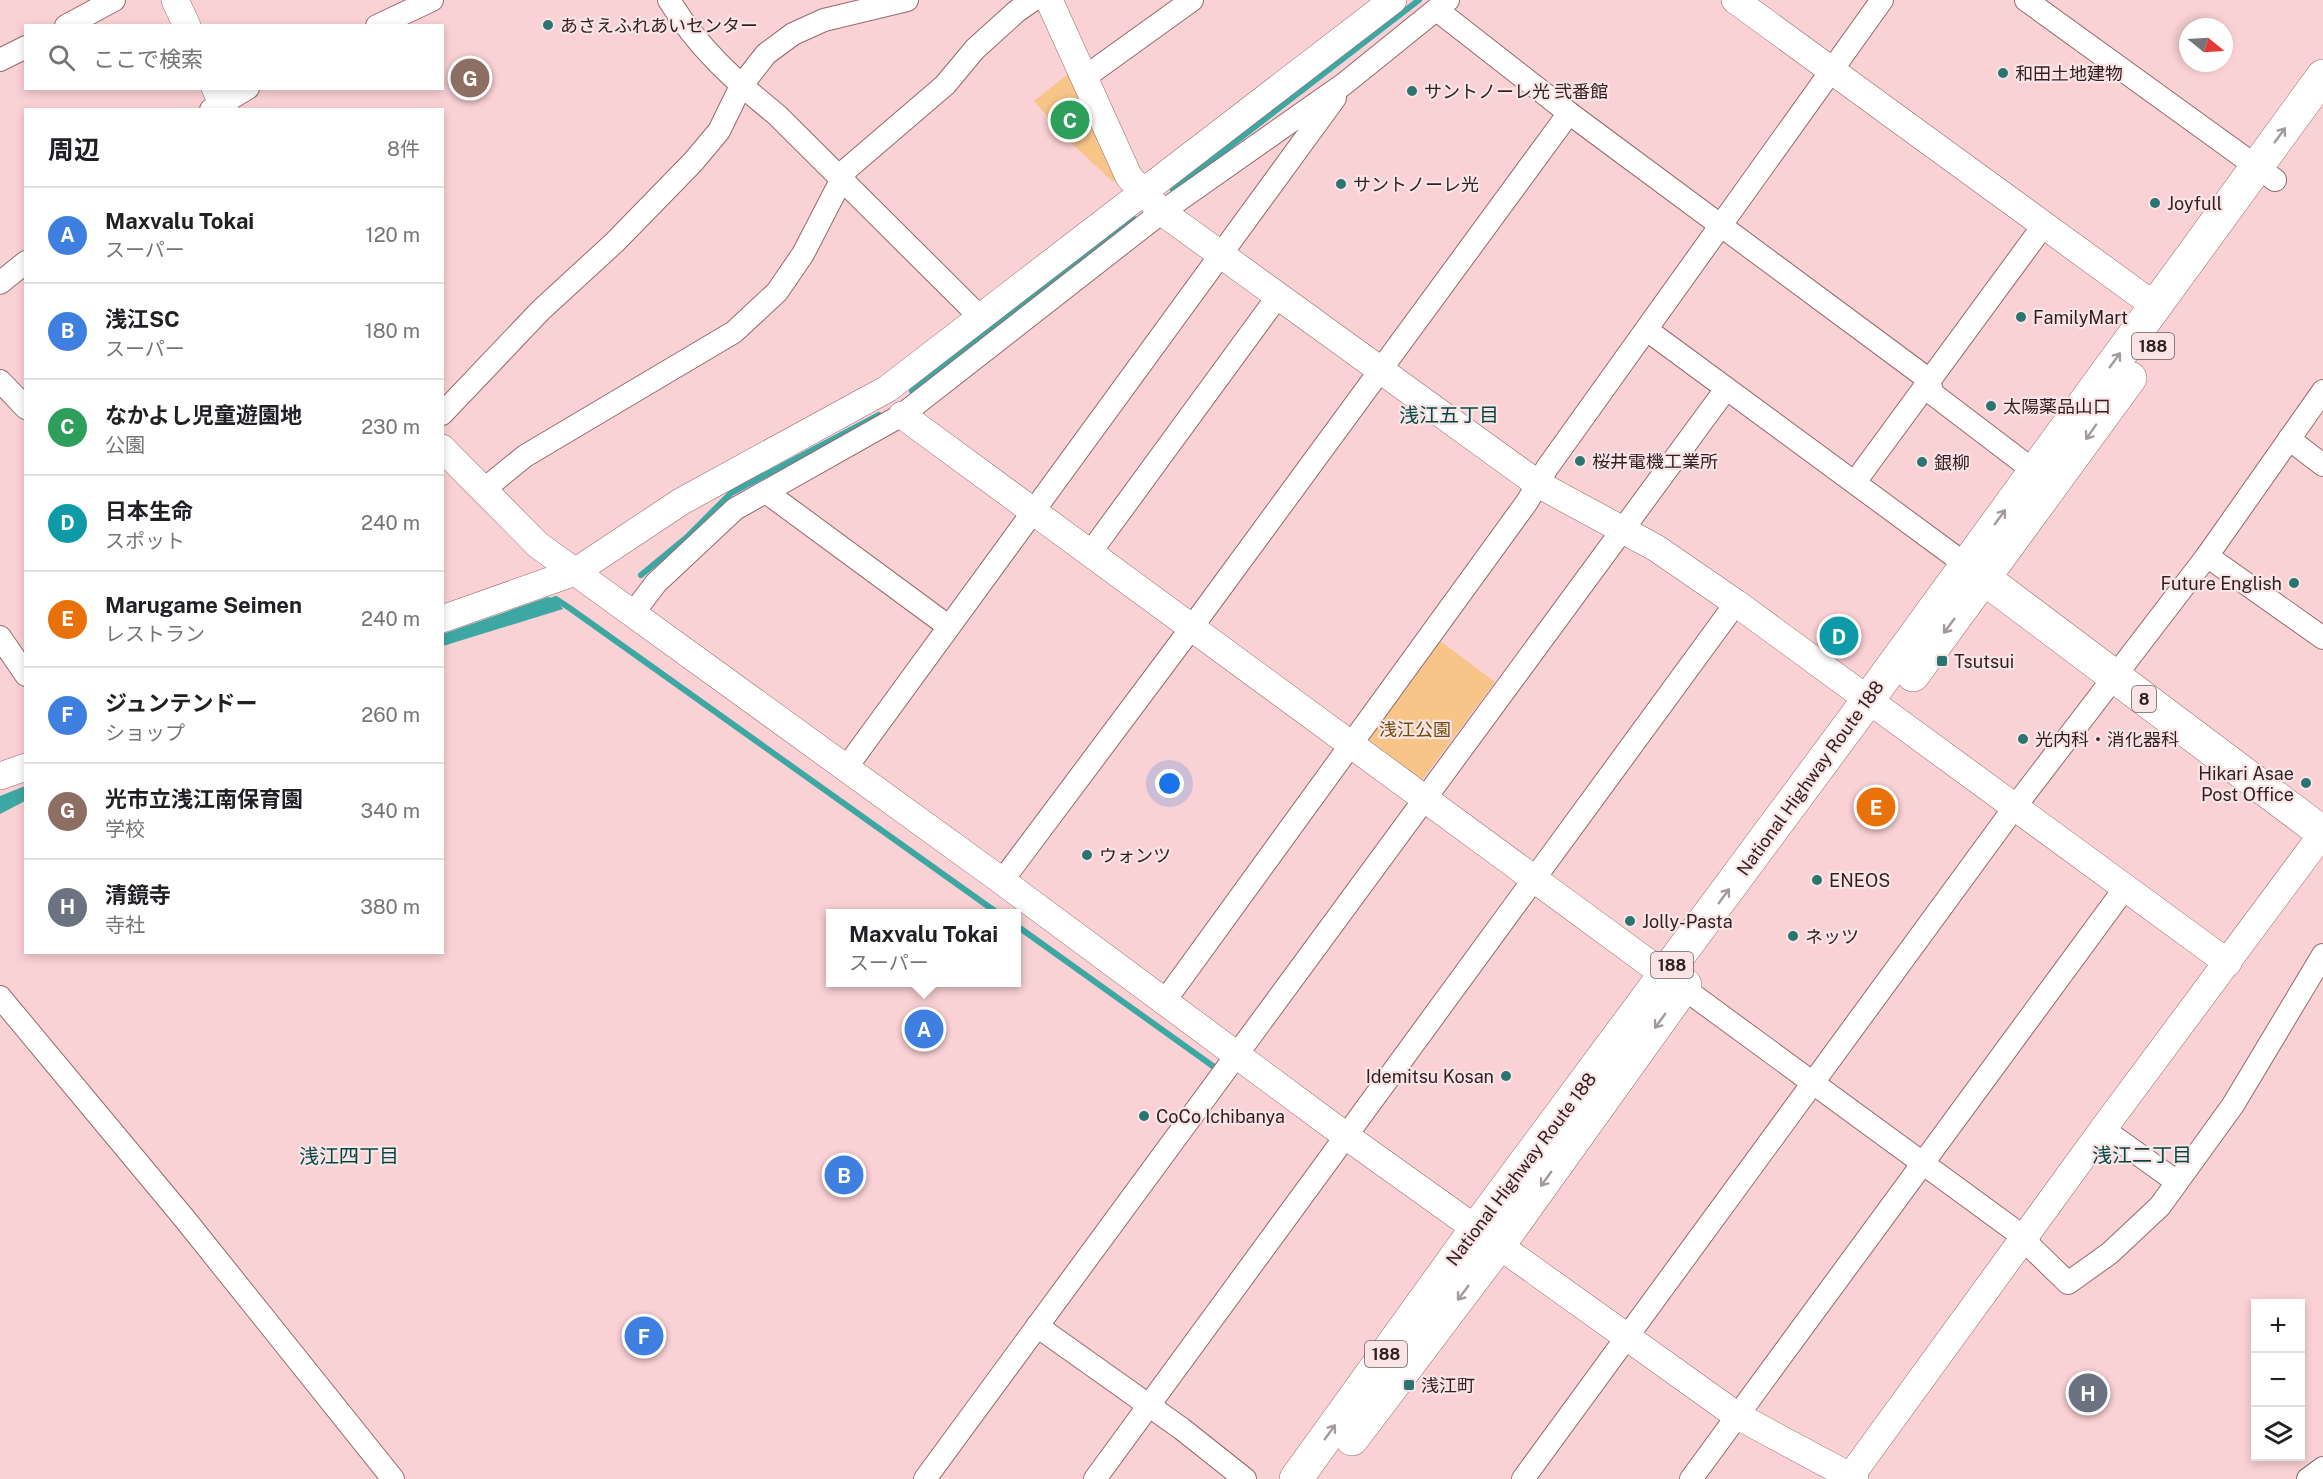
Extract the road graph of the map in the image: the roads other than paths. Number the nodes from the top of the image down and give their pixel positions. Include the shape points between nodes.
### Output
1 (114, 0) edge
2 (175, 0) edge
3 (432, 0) edge
4 (669, 0) edge
5 (907, 0) edge
6 (1033, 0) edge
7 (1049, 0) edge
8 (1192, 0) edge
9 (1393, 0) edge
10 (1735, 0) edge
11 (1882, 0) edge
12 (2026, 0) edge
13 (1443, 5) edge
14 (384, 15) edge
15 (70, 24) edge
16 (186, 24) edge
17 (24, 48) edge
18 (0, 60) edge
19 (1832, 71) junction
20 (2323, 76) edge
21 (1085, 77) junction
22 (1344, 84) junction
23 (741, 86) junction
24 (244, 90) edge
25 (218, 102) edge
26 (1569, 113) junction
27 (2323, 113) edge
28 (2266, 173) junction
29 (840, 180) junction
30 (1141, 192) junction
31 (1162, 212) junction
32 (1719, 224) junction
33 (2043, 226) junction
34 (1221, 253) junction
35 (24, 264) edge
36 (0, 283) edge
37 (1278, 296) junction
38 (2164, 312) junction
39 (980, 317) junction
40 (1647, 330) junction
41 (1380, 371) junction
42 (1928, 379) junction
43 (0, 381) edge
44 (887, 389) junction
45 (1726, 389) junction
46 (2323, 391) edge
47 (24, 406) edge
48 (444, 412) edge
49 (902, 415) junction
50 (2289, 439) junction
51 (444, 450) edge
52 (2323, 465) edge
53 (2044, 478) junction
54 (1855, 482) junction
55 (1538, 484) junction
56 (482, 490) junction
57 (766, 492) junction
58 (1033, 512) junction
59 (1624, 532) junction
60 (1090, 553) junction
61 (2207, 556) junction
62 (575, 572) junction
63 (1975, 572) junction
64 (1736, 603) junction
65 (634, 612) junction
66 (444, 619) edge
67 (948, 626) junction
68 (1192, 627) junction
69 (0, 637) edge
70 (2323, 638) edge
71 (24, 672) edge
72 (2114, 677) junction
73 (1877, 706) junction
74 (1351, 745) junction
75 (24, 768) edge
76 (846, 768) junction
77 (0, 776) edge
78 (1425, 799) junction
79 (2014, 808) junction
80 (2323, 833) edge
81 (1533, 878) junction
82 (1002, 880) junction
83 (2125, 888) junction
84 (2323, 955) edge
85 (2228, 963) junction
86 (1674, 982) junction
87 (0, 998) edge
88 (1164, 1002) junction
89 (1236, 1054) junction
90 (1813, 1083) junction
91 (2103, 1129) junction
92 (1346, 1136) junction
93 (1923, 1163) junction
94 (2177, 1182) junction
95 (1487, 1238) junction
96 (2025, 1238) junction
97 (1037, 1326) junction
98 (1626, 1339) junction
99 (1149, 1406) junction
100 (1736, 1415) junction
101 (2323, 1468) edge
102 (1852, 1478) edge
103 (393, 1479) edge
104 (925, 1479) edge
105 (1095, 1479) edge
106 (1245, 1479) edge
107 (1296, 1479) edge
108 (1322, 1479) edge
109 (1523, 1479) edge
110 (1691, 1479) edge
111 (2308, 1479) edge

1 - 15 street
2 - 16 street
3 - 14 street
4 - 23 street via 687,28
5 - 23 street via 824,20 793,34 766,54
6 - 29 street via 975,49 945,85 847,169
7 - 21 street
8 - 21 street
9 - 30 street
10 - 19 street
11 - 19 street
12 - 28 street
13 - 22 street
13 - 26 street
17 - 18 street
19 - 32 street
19 - 33 street
28 -> 20 main road, National Highway Route 188 / 188
21 - 30 street via 1129,177
22 - 31 street
22 - 34 street
23 - 29 street via 777,115
23 - 48 street via 719,131 693,162 615,243 541,310
24 - 25 street
26 - 32 street
26 - 41 street
27 - 28 main road, National Highway Route 188 / 188
28 - 38 main road, National Highway Route 188 / 188
29 - 39 street
29 - 56 street via 803,254 777,292 734,332 525,456
30 - 31 street
30 - 39 street
31 - 34 street
31 - 49 street
32 - 40 street
32 - 42 street
33 - 38 street
33 - 42 street
34 - 37 street
34 - 58 street
35 - 36 street
37 - 41 street
37 - 60 street
38 - 53 main road, National Highway Route 188 / 188
39 - 44 street
40 - 45 street
40 - 55 street
41 - 55 street
41 - 68 street
42 - 53 street via 1933,394
42 - 54 street
43 - 47 street
44 - 49 street
44 - 62 street via 682,501
45 - 54 street
45 - 59 street
46 - 50 street
49 - 57 street
49 - 58 street
50 - 52 street
50 - 61 street
51 - 56 street
53 - 63 main road, National Highway Route 188 / 188
54 - 63 street
55 - 59 street
55 - 74 street
56 - 62 street via 538,545
57 - 65 street via 735,509 656,583
57 - 67 street
58 - 60 street
58 - 67 street
59 - 64 street via 1656,548
59 - 78 street
60 - 68 street
61 - 70 street
61 - 72 street
62 - 65 street
62 - 66 street
63 - 72 main road, 8
63 - 73 main road, National Highway Route 188 / 188
64 - 73 street
64 - 81 street
65 - 76 street
67 - 76 street
68 - 74 street
68 - 82 street
69 - 71 street
72 - 79 street
72 - 80 main road, 8
73 - 79 street
73 - 86 main road, National Highway Route 188 / 188
74 - 78 street
74 - 88 street
75 - 77 street
76 - 82 street
78 - 81 street
78 - 89 street
79 - 83 street
79 - 90 street
80 - 85 street
81 - 86 street
81 - 92 street
82 - 88 street
83 - 85 street
83 - 93 street
84 - 94 street via 2233,1105
85 - 91 street
86 - 90 street
86 - 95 main road, National Highway Route 188 / 188
87 - 103 street via 184,1218
88 - 89 street
89 - 92 street
89 - 97 street
90 - 93 street
90 - 98 street
91 - 94 street
91 - 96 street
92 - 95 street
92 - 99 street
93 - 96 street
93 - 100 street
94 - 96 street via 2160,1206 2110,1253 2068,1283
95 - 98 street
107 -> 95 main road, National Highway Route 188 / 188
95 -> 108 main road, National Highway Route 188 / 188
96 - 102 street
97 - 99 street
97 - 104 street
98 - 100 street
98 - 109 street
99 - 105 street
99 - 106 street
100 - 102 street
100 - 110 street
101 - 111 street

